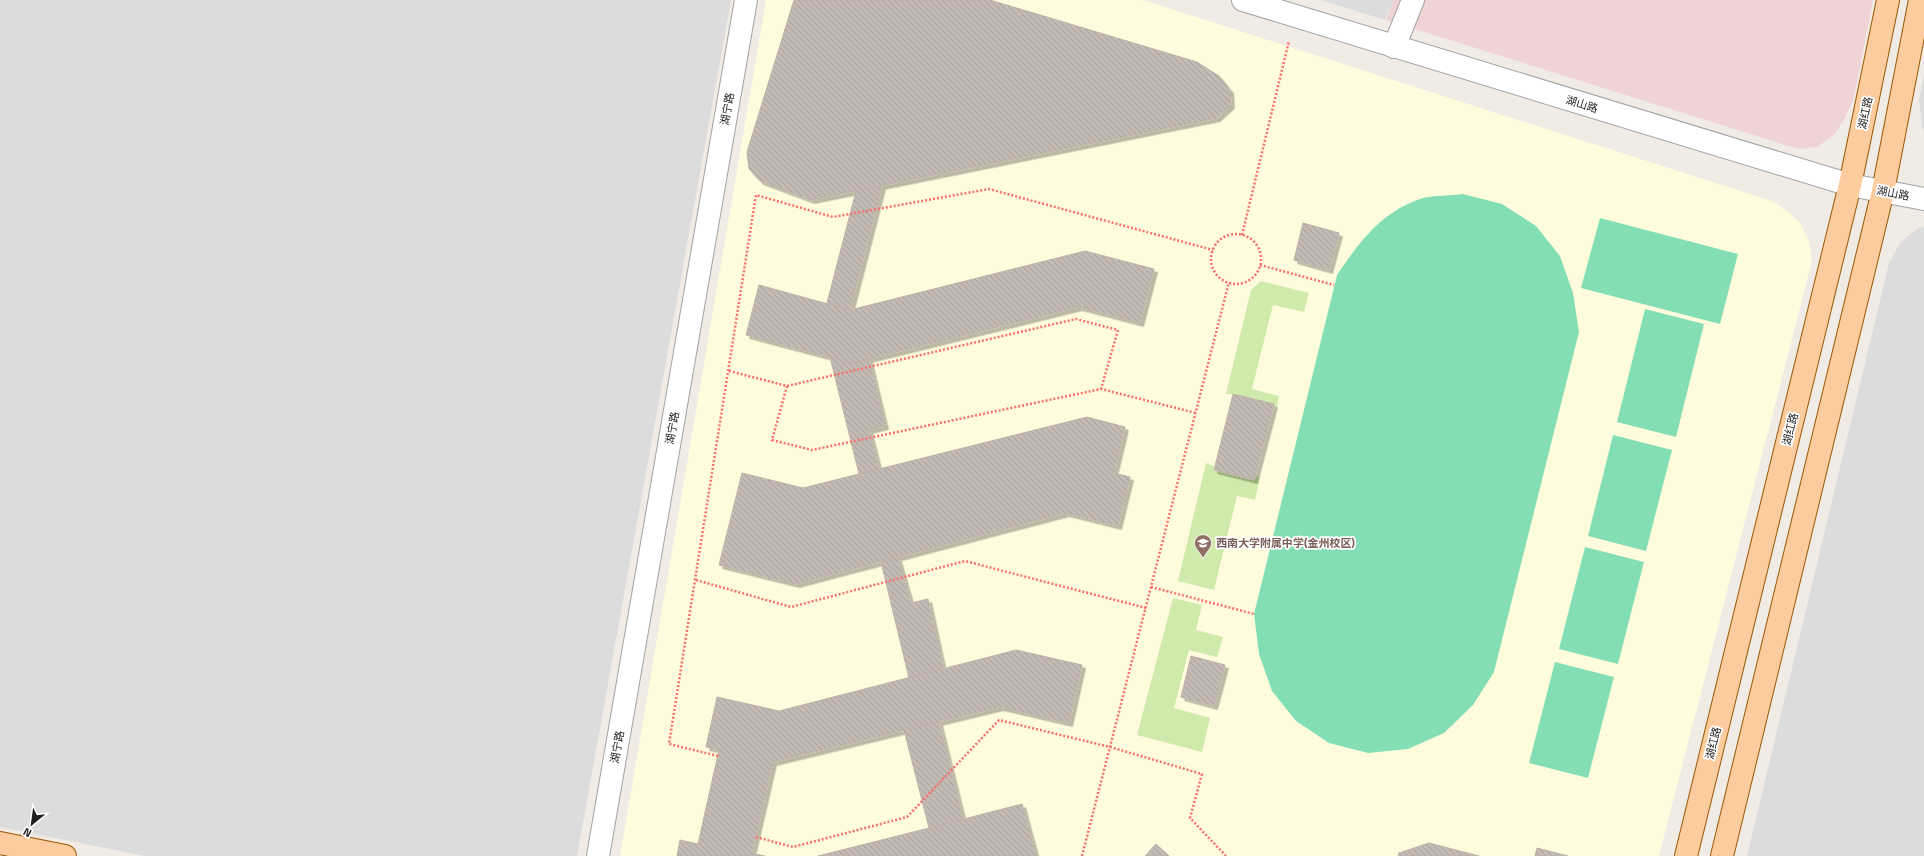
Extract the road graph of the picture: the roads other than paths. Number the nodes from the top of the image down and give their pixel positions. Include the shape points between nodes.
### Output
1 (746, 0) edge
2 (1243, 0) edge
3 (1413, 0) edge
4 (1888, 0) edge
5 (1920, 0) edge
6 (1394, 47) junction
7 (1850, 185) junction
8 (1883, 191) junction
9 (1924, 199) edge
10 (0, 843) edge
11 (65, 856) edge
12 (598, 856) edge
13 (1686, 856) edge
14 (1722, 856) edge

1 - 12 street, 湖宁路
2 - 6 street, 湖山路
3 - 6 street
4 - 7 main road, 湖红路
5 - 8 main road
6 - 7 street, 湖山路
7 - 8 street, 湖山路
7 - 13 main road, 湖红路
8 - 9 street, 湖山路
8 - 14 main road
10 - 11 main road

